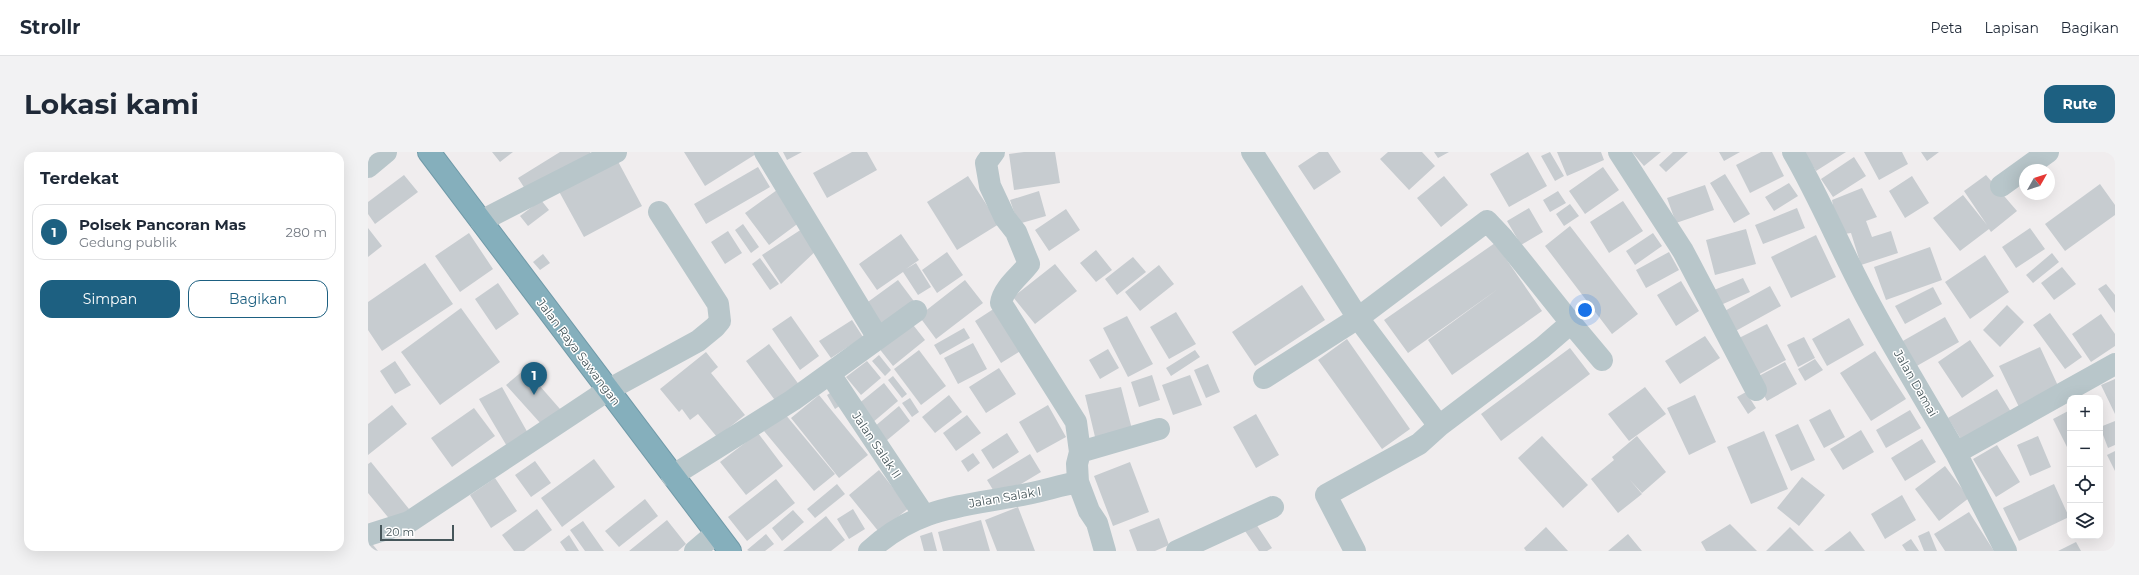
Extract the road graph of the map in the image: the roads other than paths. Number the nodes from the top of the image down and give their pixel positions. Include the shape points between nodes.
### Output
1 (386, 152) edge
2 (429, 152) edge
3 (616, 152) edge
4 (765, 152) edge
5 (994, 152) edge
6 (1252, 152) edge
7 (1619, 152) edge
8 (1793, 152) edge
9 (2048, 152) edge
10 (368, 167) edge
11 (2001, 186) dead end
12 (659, 212) dead end
13 (481, 221) junction
14 (916, 310) dead end
15 (1358, 318) junction
16 (1571, 323) junction
17 (878, 338) junction
18 (1602, 360) dead end
19 (2115, 364) edge
20 (830, 374) junction
21 (1264, 378) dead end
22 (608, 390) junction
23 (1756, 390) dead end
24 (1439, 426) junction
25 (1159, 428) dead end
26 (1080, 452) junction
27 (1956, 453) junction
28 (672, 476) junction
29 (1078, 482) junction
30 (1273, 507) dead end
31 (924, 515) junction
32 (716, 533) junction
33 (368, 535) edge
34 (695, 551) edge
35 (730, 551) edge
36 (869, 551) edge
37 (1106, 551) edge
38 (1177, 551) edge
39 (1356, 551) edge
40 (2006, 551) edge

1 - 10 street
2 - 13 highway, Jalan Raya Sawangan
3 - 13 street
4 - 17 street
5 - 26 street via 986,163 990,186 1005,218 1016,232 1029,264 1002,295 1001,303 1076,422
6 - 15 street
7 - 23 street via 1683,251
8 - 27 street, Jalan Damai via 1816,193 1871,307
9 - 11 street
12 - 22 street via 708,286 718,304 720,321 698,341
13 - 22 highway, Jalan Raya Sawangan
14 - 17 street
15 - 16 street via 1487,221
15 - 21 street
15 - 24 street
16 - 18 street
16 - 24 street
17 - 20 street
19 - 27 street
20 - 28 street via 794,400
20 - 31 street, Jalan Salak II
22 - 28 highway, Jalan Raya Sawangan
22 - 33 street via 409,522
24 - 39 street via 1419,444 1326,495
25 - 26 street
26 - 29 street via 1077,464
27 - 40 street, Jalan Damai
28 - 32 highway, Jalan Raya Sawangan
29 - 31 street, Jalan Salak I via 1037,493 954,506
29 - 37 street via 1097,523
30 - 38 street
31 - 36 street, Jalan Salak I via 897,529
32 - 34 street
32 - 35 highway, Jalan Raya Sawangan

